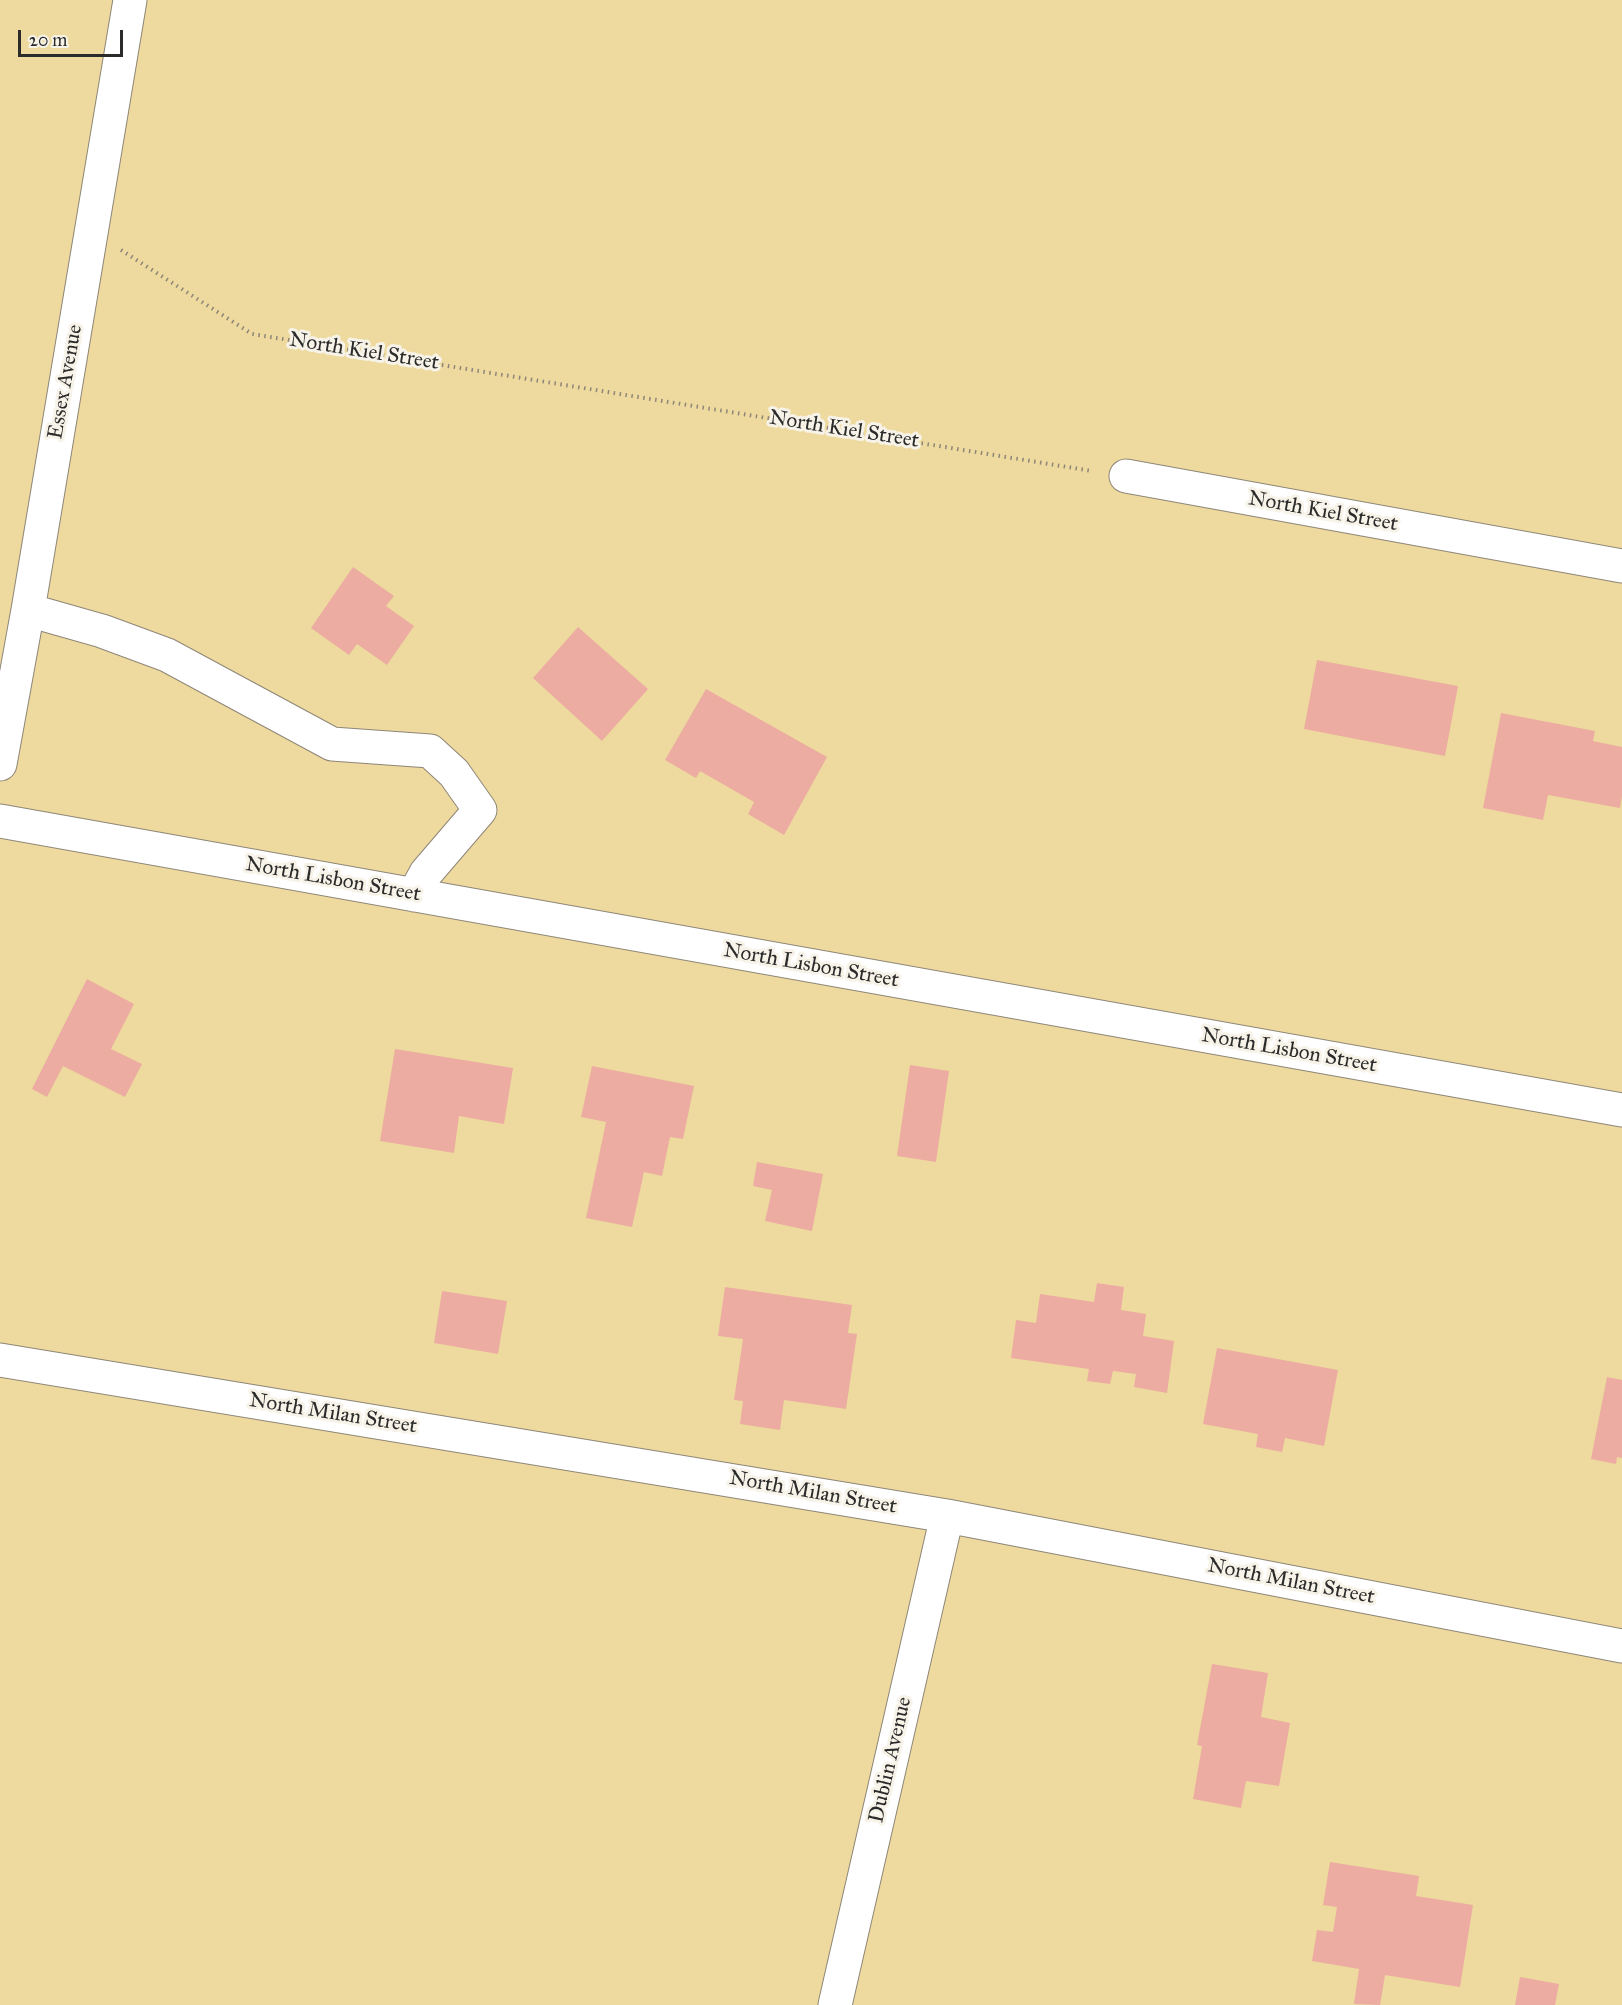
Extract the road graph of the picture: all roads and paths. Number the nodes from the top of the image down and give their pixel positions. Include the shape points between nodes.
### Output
1 (130, 0) edge
2 (92, 232) junction
3 (1126, 476) joint
4 (1622, 566) edge
5 (28, 610) junction
6 (0, 765) edge
7 (0, 821) edge
8 (414, 895) junction
9 (1622, 1110) edge
10 (0, 1360) edge
11 (947, 1516) junction
12 (1622, 1646) edge
13 (835, 2005) edge

1 - 2 street, Essex Avenue
2 - 3 path, North Kiel Street via 252,334
2 - 5 street, Essex Avenue
3 - 4 street, North Kiel Street
5 - 6 street, Essex Avenue
5 - 8 street via 167,655 332,744 430,752 454,772 480,810 426,873
7 - 8 street, North Lisbon Street
8 - 9 street, North Lisbon Street
10 - 11 street, North Milan Street
11 - 12 street, North Milan Street
11 - 13 street, Dublin Avenue

